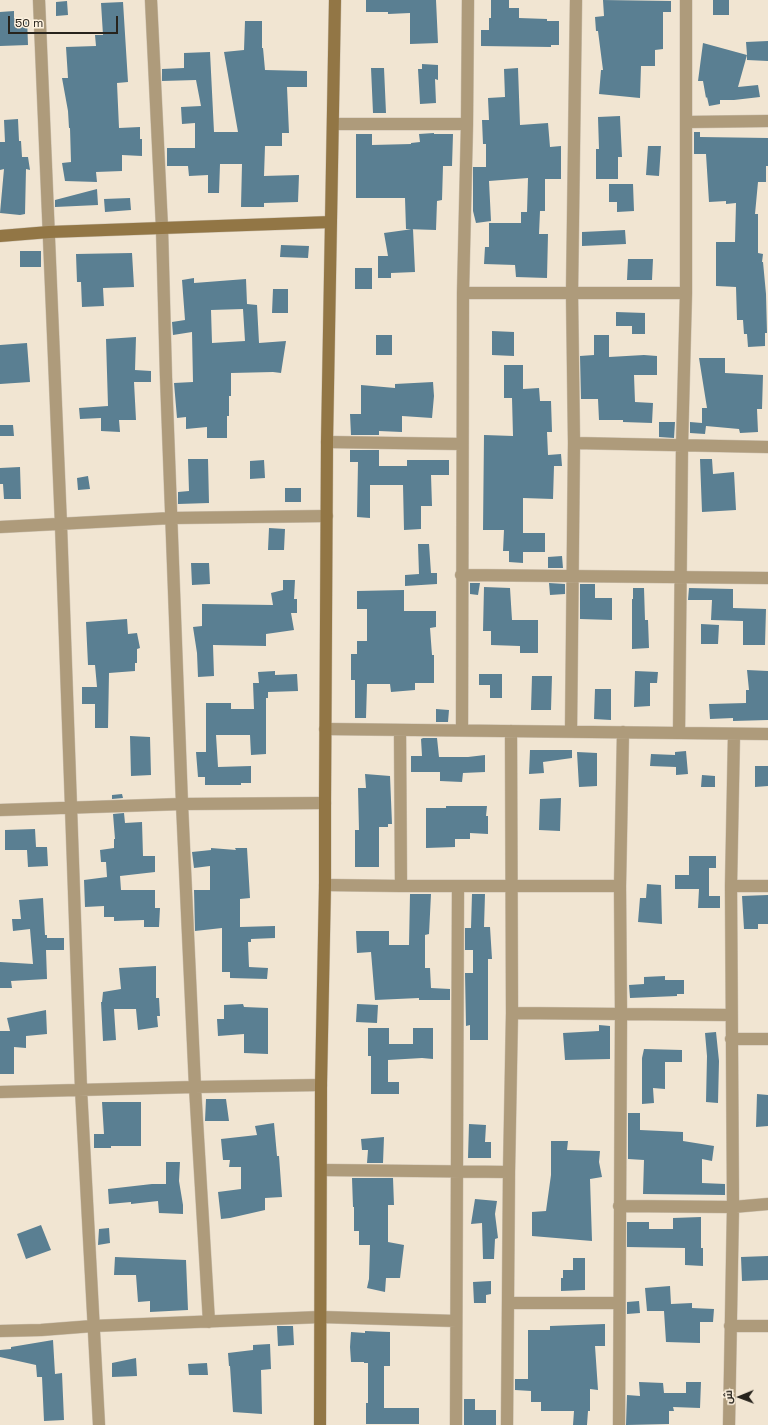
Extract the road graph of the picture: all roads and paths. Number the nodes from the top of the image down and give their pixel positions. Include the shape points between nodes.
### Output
1 (39, 0) edge
2 (150, 0) edge
3 (335, 0) edge
4 (468, 0) edge
5 (576, 0) edge
6 (686, 0) edge
7 (768, 121) edge
8 (687, 122) junction
9 (334, 124) junction
10 (467, 124) junction
11 (331, 222) junction
12 (162, 228) junction
13 (49, 232) junction
14 (0, 236) edge
15 (464, 293) junction
16 (572, 293) junction
17 (686, 293) junction
18 (327, 442) junction
19 (574, 443) junction
20 (462, 444) junction
21 (682, 446) junction
22 (768, 447) edge
23 (327, 516) junction
24 (172, 518) junction
25 (61, 525) junction
26 (0, 527) edge
27 (461, 575) junction
28 (573, 576) junction
29 (681, 577) junction
30 (768, 578) edge
31 (325, 729) junction
32 (400, 730) junction
33 (462, 730) junction
34 (511, 731) junction
35 (571, 731) junction
36 (623, 732) junction
37 (679, 733) junction
38 (734, 734) junction
39 (768, 734) edge
40 (325, 803) junction
41 (182, 804) junction
42 (71, 808) junction
43 (0, 810) edge
44 (325, 885) junction
45 (401, 886) junction
46 (458, 886) junction
47 (511, 886) junction
48 (620, 886) junction
49 (732, 886) junction
50 (768, 886) edge
51 (512, 1013) junction
52 (621, 1014) junction
53 (731, 1015) junction
54 (731, 1039) junction
55 (768, 1039) edge
56 (321, 1085) junction
57 (195, 1087) junction
58 (81, 1089) junction
59 (0, 1092) edge
60 (322, 1170) junction
61 (457, 1172) junction
62 (509, 1172) junction
63 (768, 1204) edge
64 (619, 1206) junction
65 (733, 1207) junction
66 (508, 1303) junction
67 (618, 1303) junction
68 (321, 1317) junction
69 (456, 1321) junction
70 (209, 1322) junction
71 (93, 1326) junction
72 (730, 1326) junction
73 (768, 1326) edge
74 (0, 1332) edge
75 (99, 1425) edge
76 (320, 1425) edge
77 (456, 1425) edge
78 (507, 1425) edge
79 (618, 1425) edge
80 (729, 1425) edge

1 - 13 street
2 - 12 street
3 - 9 street
4 - 10 street
5 - 16 street
6 - 8 street
7 - 8 street
8 - 17 street
9 - 10 street
9 - 11 street
10 - 15 street
11 - 12 street
11 - 18 street
12 - 13 street
12 - 24 street
13 - 14 street
13 - 25 street
15 - 16 street
15 - 20 street
16 - 17 street
16 - 19 street
17 - 21 street
18 - 20 street
18 - 23 street
19 - 21 street
19 - 28 street
20 - 27 street
21 - 22 street
21 - 29 street
23 - 24 street
23 - 31 street
24 - 25 street
24 - 41 street
25 - 26 street
25 - 42 street
27 - 28 street
27 - 33 street
28 - 29 street
28 - 35 street
29 - 30 street
29 - 37 street
31 - 32 street
31 - 40 street
32 - 33 street
32 - 45 street
33 - 34 street
34 - 35 street
34 - 47 street
35 - 36 street
36 - 37 street
36 - 48 street
37 - 38 street
38 - 39 street
38 - 49 street
40 - 41 street
40 - 44 street
41 - 42 street
41 - 57 street
42 - 43 street
42 - 58 street
44 - 45 street
44 - 56 street
45 - 46 street
46 - 47 street
46 - 61 street
47 - 48 street
47 - 51 street
48 - 52 street
49 - 50 street
49 - 53 street
51 - 52 street
51 - 62 street
52 - 53 street
52 - 64 street
53 - 54 street
54 - 55 street
54 - 65 street
56 - 57 street
56 - 60 street
57 - 58 street
57 - 70 street
58 - 59 street
58 - 71 street
60 - 61 street
60 - 68 street
61 - 62 street
61 - 69 street
62 - 66 street
63 - 65 street
64 - 65 street
64 - 67 street
65 - 72 street
66 - 67 street
66 - 78 street
67 - 79 street
68 - 69 street
68 - 70 street
68 - 76 street
69 - 77 street
70 - 71 street
71 - 74 street
71 - 75 street
72 - 73 street
72 - 80 street

